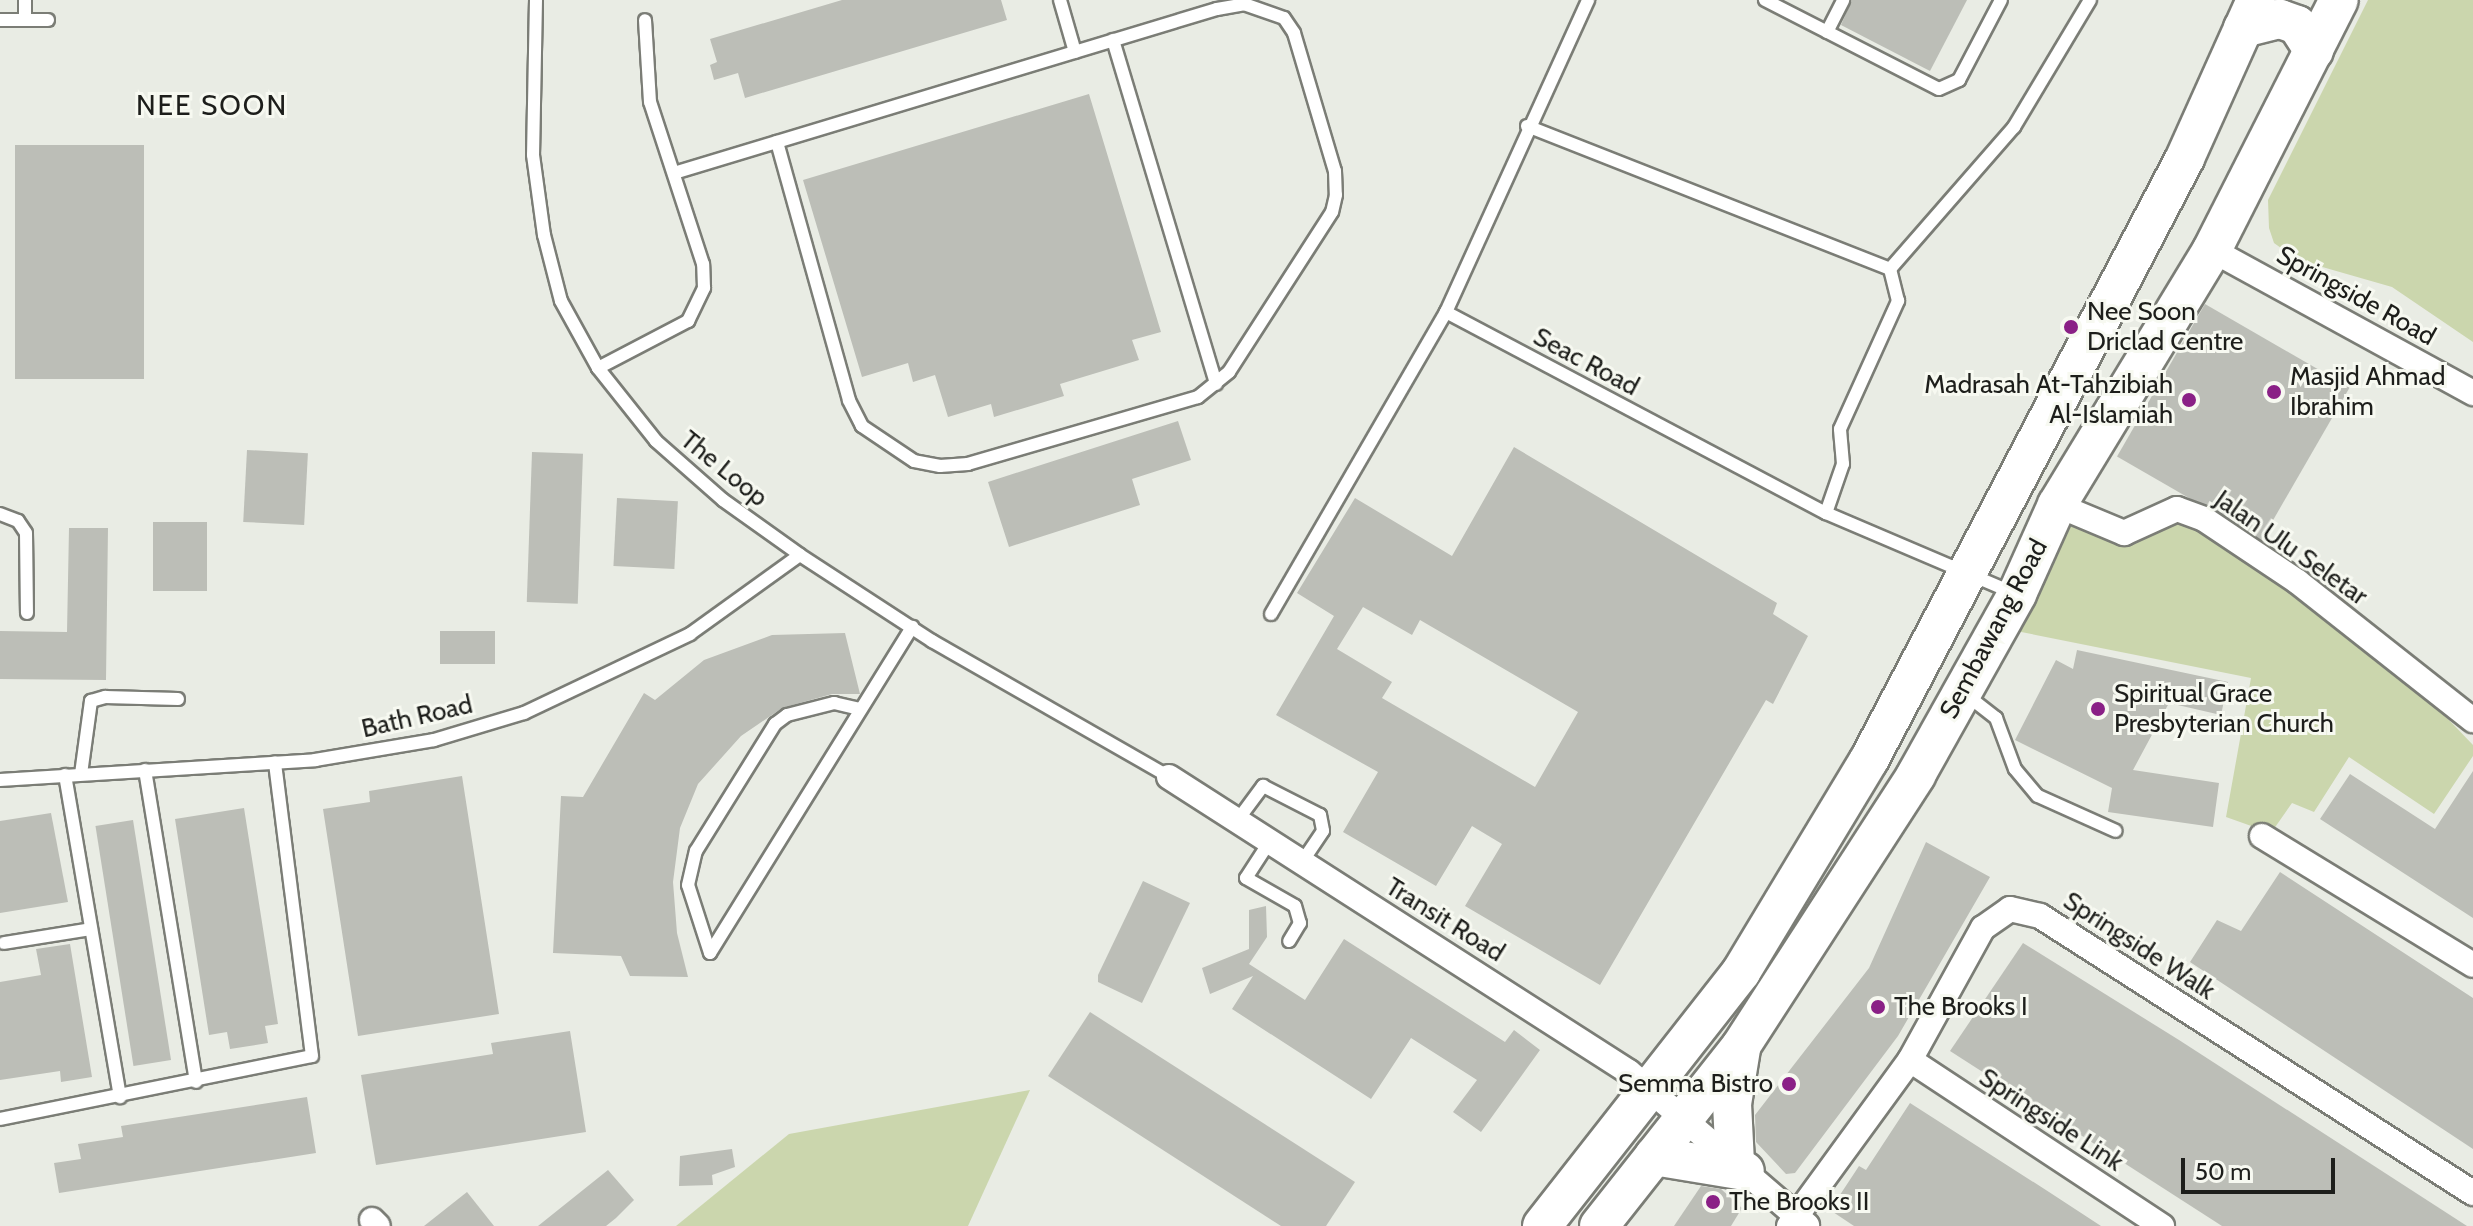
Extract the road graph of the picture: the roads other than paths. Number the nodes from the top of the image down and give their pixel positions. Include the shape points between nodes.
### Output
1 (25, 0) edge
2 (536, 0) edge
3 (1060, 0) edge
4 (1588, 0) edge
5 (1765, 0) edge
6 (1843, 0) edge
7 (2001, 0) edge
8 (2090, 0) edge
9 (2305, 0) edge
10 (2338, 0) edge
11 (2250, 14) edge
12 (0, 20) edge
13 (25, 20) junction
14 (48, 20) dead end
15 (645, 20) dead end
16 (1827, 32) junction
17 (1113, 40) junction
18 (2314, 51) junction
19 (1075, 52) junction
20 (1527, 126) junction
21 (777, 142) junction
22 (674, 173) junction
23 (2212, 250) junction
24 (1890, 269) junction
25 (1446, 312) junction
26 (598, 368) junction
27 (1216, 384) junction
28 (2473, 393) edge
29 (2057, 505) junction
30 (1826, 513) junction
31 (0, 514) edge
32 (800, 555) junction
33 (1962, 574) junction
34 (2017, 594) junction
35 (27, 613) dead end
36 (1271, 614) dead end
37 (912, 627) junction
38 (1962, 691) junction
39 (178, 699) dead end
40 (860, 709) junction
41 (2473, 720) edge
42 (275, 762) junction
43 (145, 770) junction
44 (81, 774) junction
45 (65, 775) junction
46 (1169, 777) joint
47 (0, 780) edge
48 (1237, 821) junction
49 (2116, 831) dead end
50 (2262, 836) dead end
51 (1270, 841) junction
52 (1302, 862) junction
53 (91, 929) junction
54 (1289, 941) dead end
55 (4, 943) dead end
56 (2473, 965) edge
57 (1741, 1046) junction
58 (1910, 1060) junction
59 (196, 1082) junction
60 (1653, 1090) junction
61 (120, 1097) junction
62 (1685, 1118) junction
63 (0, 1119) edge
64 (1654, 1156) junction
65 (1740, 1167) junction
66 (2473, 1193) edge
67 (1798, 1223) edge
68 (1542, 1226) edge
69 (1599, 1226) edge
70 (2162, 1226) edge

1 - 13 lane
2 - 26 lane, The Loop via 533,155 544,235 561,301
3 - 19 lane
4 - 20 lane
5 - 16 lane
6 - 16 lane
7 - 16 lane via 1952,87 1939,89
8 - 24 lane via 2014,127
9 - 10 main road
10 - 18 main road, Sembawang Road
11 - 18 main road via 2297,25
11 - 33 main road, Sembawang Road via 2185,158
12 - 13 lane
13 - 14 lane
15 - 22 lane via 650,102
17 - 19 lane
17 - 27 lane
17 - 27 lane via 1217,9 1244,4 1263,8 1284,18 1294,33 1317,109 1335,171 1332,212 1229,372
18 - 23 main road, Sembawang Road
19 - 21 lane
20 - 24 lane
20 - 25 lane
21 - 22 lane
21 - 27 lane via 849,400 862,426 891,448 927,464 968,464 1185,403
22 - 26 lane via 703,264 698,309 688,321
23 - 28 street, Springside Road
23 - 29 main road, Sembawang Road
24 - 30 lane via 1898,301 1840,429 1843,464
25 - 30 lane, Seac Road
25 - 36 lane
26 - 32 lane, The Loop via 656,441 723,500
29 - 34 main road, Sembawang Road
29 - 41 street, Jalan Ulu Seletar via 2124,533 2177,509 2204,519 2298,582
30 - 33 lane, Seac Road
31 - 35 lane via 18,521 26,533
32 - 37 lane, The Loop
32 - 42 lane, Bath Road via 690,634 524,713 434,740
33 - 34 lane, Seac Road
33 - 60 main road, Sembawang Road via 1869,760 1741,972
34 - 38 main road, Sembawang Road
37 - 40 lane
37 - 46 lane, The Loop
38 - 49 lane via 1996,718 2015,769 2038,796
38 - 57 main road, Sembawang Road via 1916,775
39 - 44 lane via 91,701
40 - 40 lane via 834,703 787,715 775,724 696,851 688,885 710,953
42 - 43 lane, Bath Road
42 - 59 lane via 314,1051 306,1060
43 - 44 lane, Bath Road
43 - 59 lane
44 - 45 lane, Bath Road
45 - 47 lane, Bath Road
45 - 53 lane
46 - 48 street, Transit Road
48 - 51 street, Transit Road
48 - 52 lane via 1263,786 1320,815 1323,831
50 - 56 street
51 - 52 street, Transit Road
51 - 54 lane via 1246,878 1295,906 1300,923
52 - 60 street, Transit Road
53 - 55 lane
53 - 61 lane
57 - 62 main road, Sembawang Road
57 - 65 main road via 1732,1104
58 - 66 street, Springside Walk via 1983,928 2010,909 2025,909
58 - 67 street, Springside Walk
58 - 70 street, Springside Link
59 - 61 lane
60 - 62 street, Transit Road
60 - 68 main road, Sembawang Road
61 - 63 lane
62 - 64 main road, Sembawang Road
62 - 65 street, Transit Road
64 - 65 main road
64 - 69 main road, Sembawang Road
65 - 67 street, Transit Road

